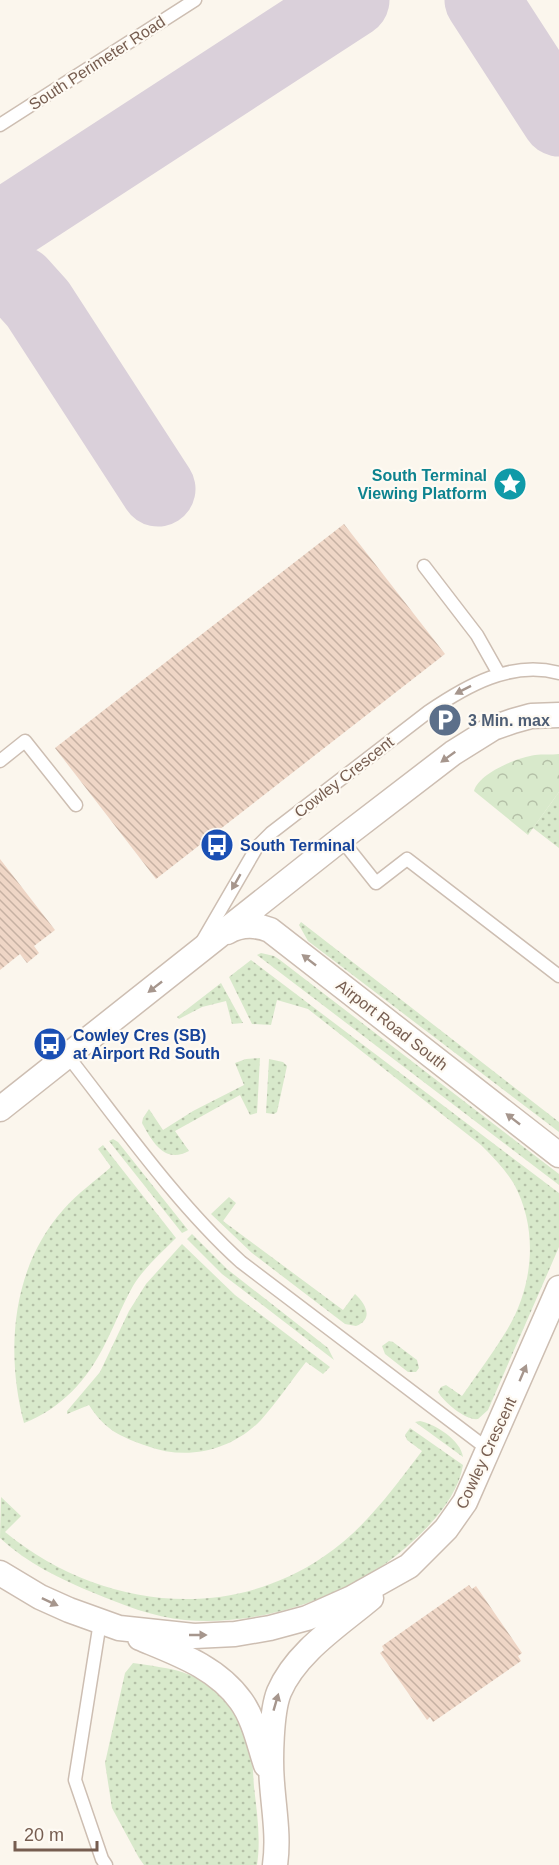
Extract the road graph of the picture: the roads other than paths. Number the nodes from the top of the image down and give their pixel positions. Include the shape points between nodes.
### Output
1 (195, 0) edge
2 (0, 125) edge
3 (424, 566) dead end
4 (559, 673) edge
5 (499, 674) junction
6 (559, 715) edge
7 (0, 761) edge
8 (76, 805) dead end
9 (341, 839) junction
10 (217, 937) junction
11 (186, 963) junction
12 (559, 976) edge
13 (67, 1055) junction
14 (0, 1110) edge
15 (559, 1155) edge
16 (559, 1288) edge
17 (489, 1450) junction
18 (409, 1566) junction
19 (0, 1572) edge
20 (109, 1625) junction
21 (272, 1781) junction
22 (106, 1865) edge
23 (275, 1865) edge

1 - 2 lane, South Perimeter Road
3 - 5 lane via 477,635
4 - 5 lane, Cowley Crescent via 526,670
5 -> 11 lane, Cowley Crescent via 453,695 428,712 271,833 257,847
6 -> 9 street, Cowley Crescent via 531,716 484,734 453,753
7 - 8 lane via 25,741
9 - 10 street, Cowley Crescent
9 - 12 lane via 376,883 407,859
10 - 11 street, Cowley Crescent
15 -> 10 street, Airport Road South via 270,930 239,926
11 -> 13 street, Cowley Crescent
13 - 14 street, Cowley Crescent
13 - 17 lane via 219,1242
17 -> 16 street, Cowley Crescent
17 - 18 street, Cowley Crescent via 465,1502 449,1525
20 -> 18 street, Cowley Crescent via 194,1636 270,1628 343,1602
21 -> 18 street via 274,1712 288,1675 320,1641
19 -> 20 street, Cowley Crescent via 40,1597
20 - 21 street via 190,1659 229,1686 251,1720
20 - 22 lane via 75,1780
21 - 23 street via 277,1822

